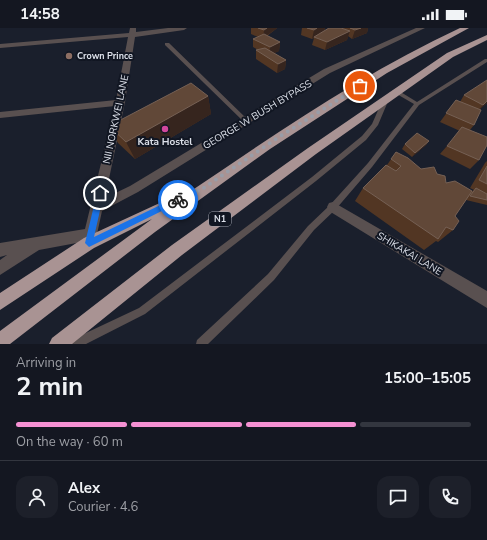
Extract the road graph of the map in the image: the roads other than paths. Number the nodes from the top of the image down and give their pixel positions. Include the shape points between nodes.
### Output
1 (184, 28) edge
2 (422, 28) edge
3 (465, 28) edge
4 (132, 32) edge
5 (487, 37) edge
6 (167, 44) dead end
7 (0, 46) edge
8 (487, 60) edge
9 (391, 96) junction
10 (120, 102) junction
11 (417, 104) junction
12 (0, 115) edge
13 (245, 120) junction
14 (202, 189) junction
15 (333, 207) junction
16 (97, 208) junction
17 (90, 238) junction
18 (38, 243) junction
19 (0, 250) edge
20 (0, 268) edge
21 (487, 300) edge
22 (0, 302) edge
23 (0, 341) edge
24 (58, 344) edge
25 (75, 344) edge
26 (201, 344) edge

1 - 4 street
2 - 13 street, GEORGE W BUSH BYPASS via 327,72
3 - 14 highway via 427,47 334,102
4 - 7 street
4 - 10 street, NII NORKWEI LANE
5 - 9 highway, N1 via 450,55
6 - 13 lane
8 - 11 lane
9 - 11 lane
9 - 24 highway, N1 via 177,250
9 - 25 lane via 375,126 353,148 142,311
10 - 12 street
10 - 16 street, NII NORKWEI LANE
11 - 15 lane via 370,165
13 - 16 street, GEORGE W BUSH BYPASS via 134,189
14 - 17 highway
14 - 23 highway
15 - 21 street, SHIKAKAI LANE
15 - 26 lane via 311,228 271,277
16 - 17 street, NII NORKWEI LANE
17 - 18 street
17 - 22 highway
18 - 19 street
18 - 20 street

